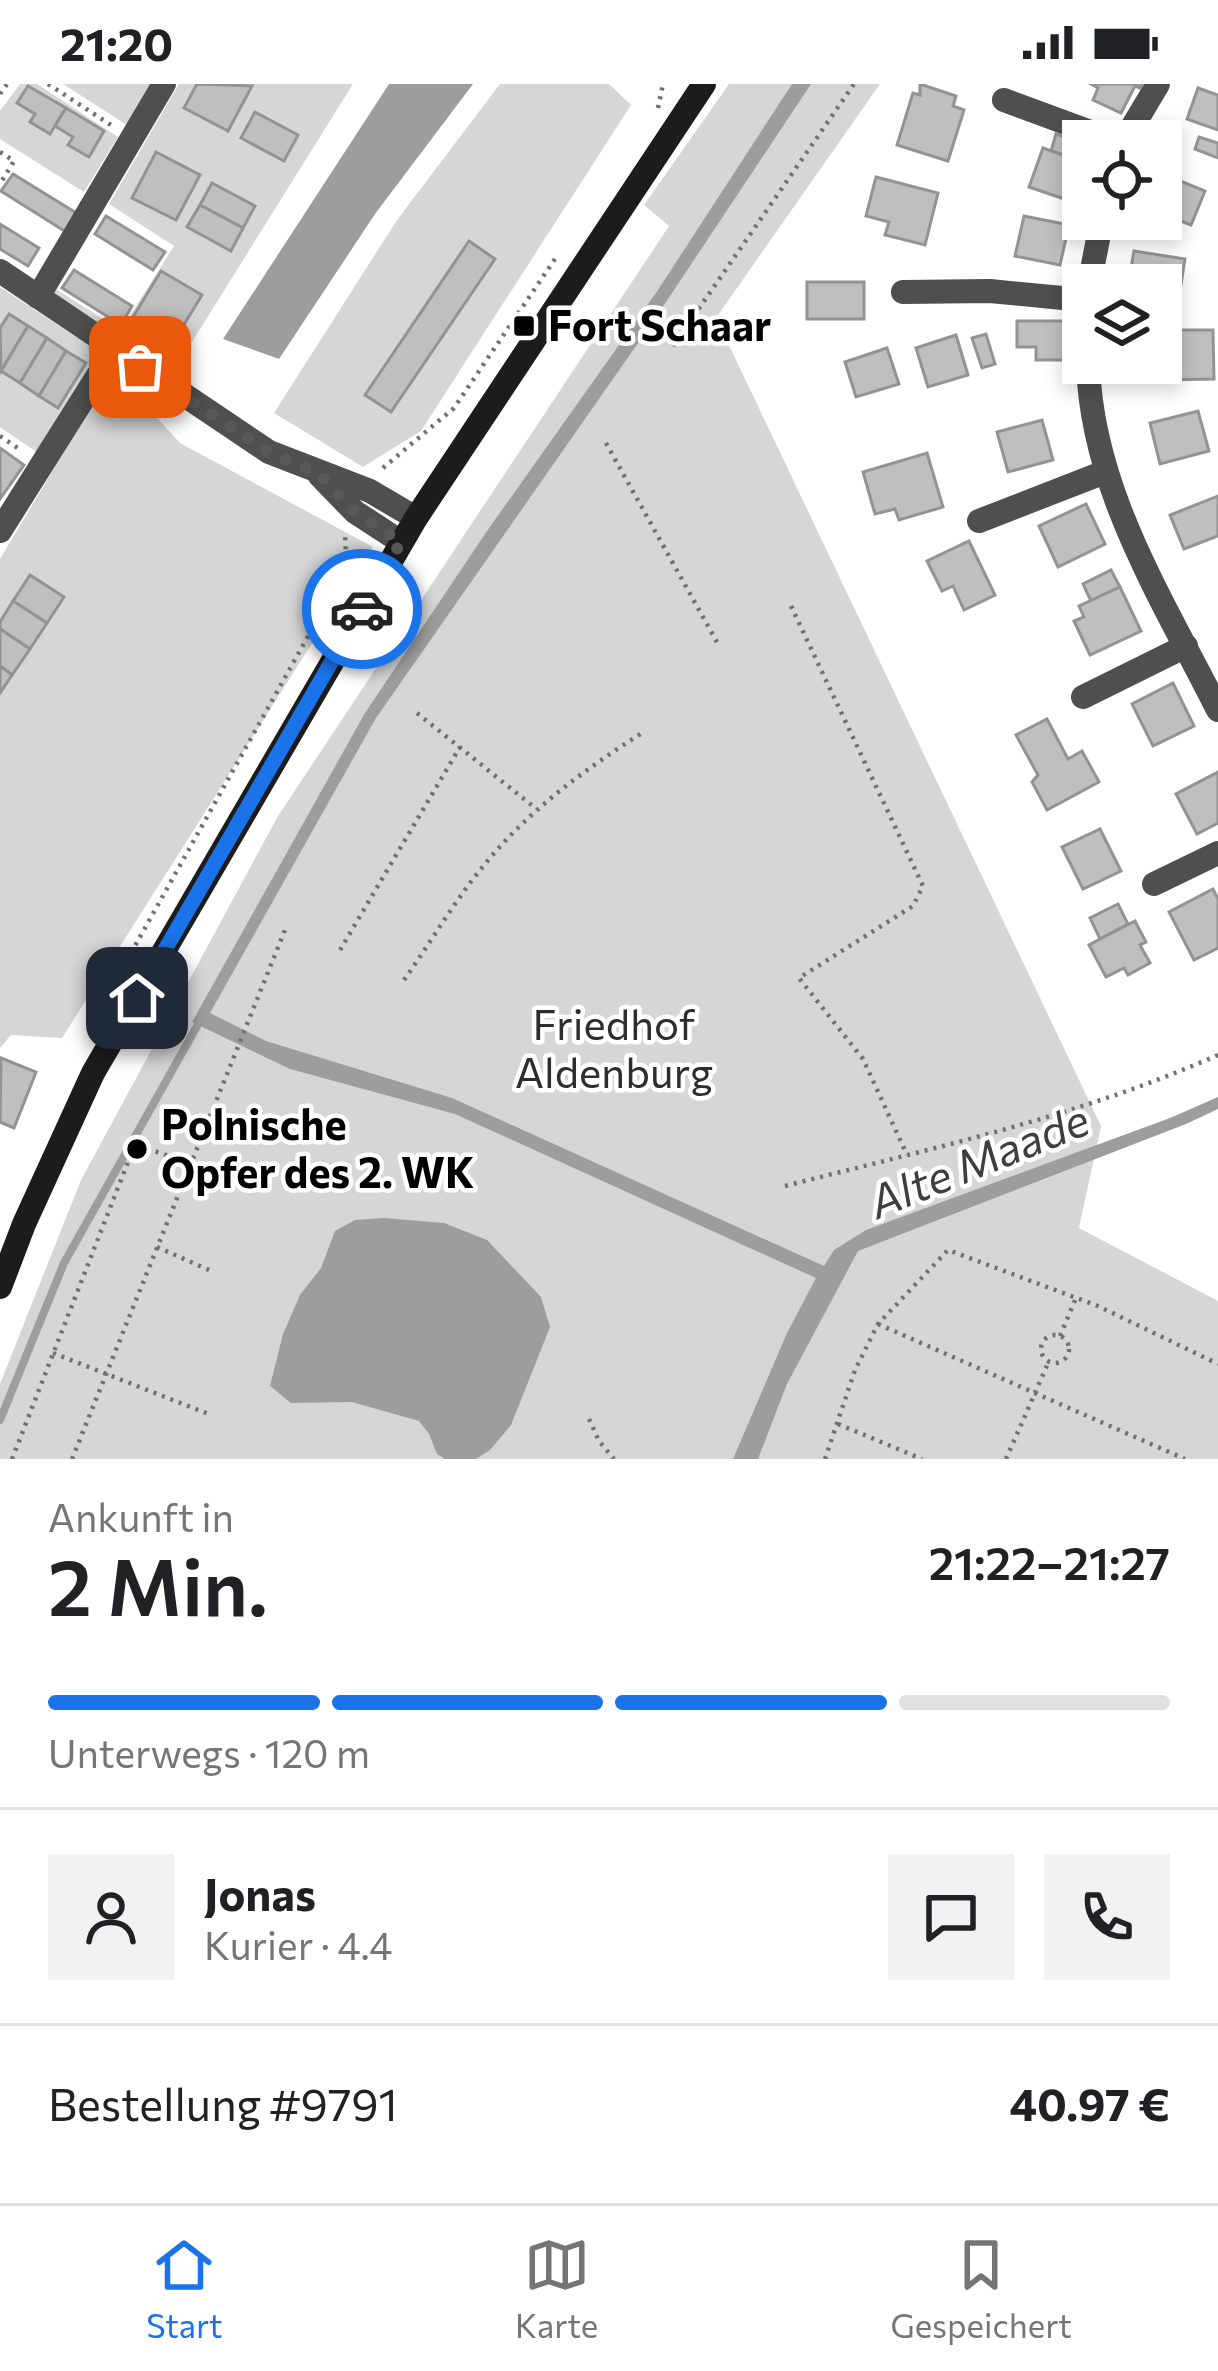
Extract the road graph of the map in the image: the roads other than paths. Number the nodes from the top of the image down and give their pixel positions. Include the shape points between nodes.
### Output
1 (164, 84) edge
2 (704, 84) edge
3 (1158, 84) edge
4 (1004, 100) dead end
5 (1137, 120) edge
6 (1062, 121) edge
7 (0, 272) edge
8 (903, 292) dead end
9 (38, 297) junction
10 (1062, 298) edge
11 (114, 350) junction
12 (1088, 384) edge
13 (1105, 472) junction
14 (319, 474) junction
15 (416, 518) junction
16 (979, 521) dead end
17 (0, 531) edge
18 (401, 542) junction
19 (1186, 646) junction
20 (1083, 697) dead end
21 (1218, 710) edge
22 (1218, 853) edge
23 (1154, 884) dead end
24 (0, 1287) edge

1 - 9 street
2 - 15 main road
3 - 5 street
4 - 6 street
7 - 9 street
8 - 10 street
9 - 11 street
11 - 14 street via 269,452
11 - 17 street
12 - 13 street
13 - 16 street
13 - 19 street
14 - 15 street via 370,490
14 - 18 street via 355,512
15 - 18 main road
18 - 24 main road via 93,1073
19 - 20 street
19 - 21 street
22 - 23 street

